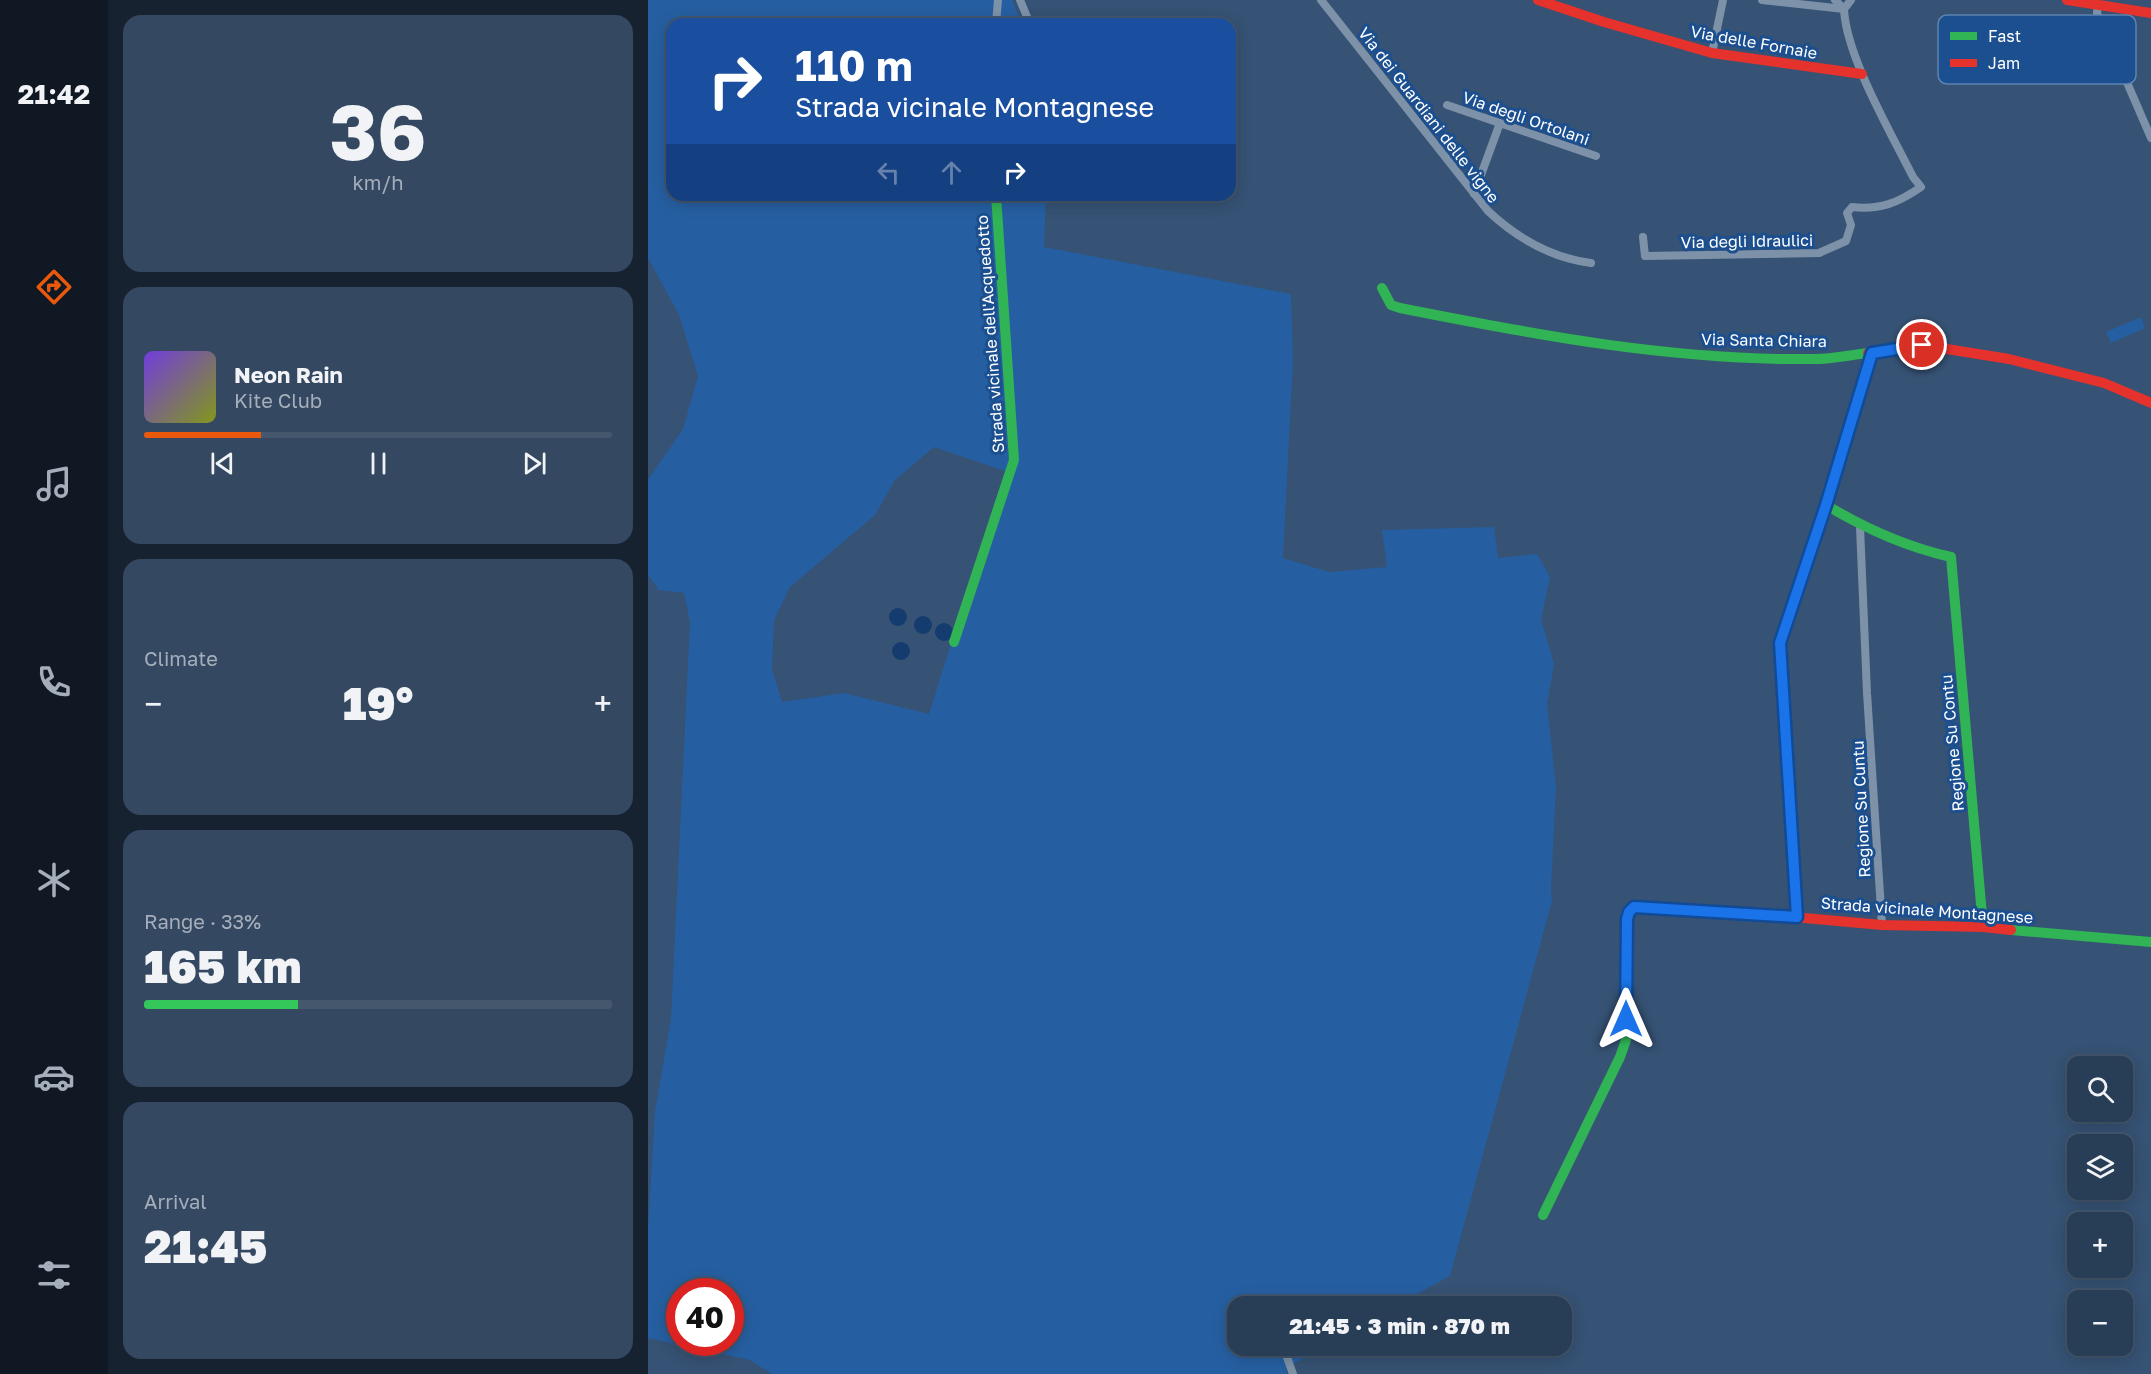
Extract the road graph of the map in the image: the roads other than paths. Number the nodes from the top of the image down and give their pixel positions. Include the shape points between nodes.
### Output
1 (998, 0) edge
2 (1020, 0) edge
3 (1321, 0) edge
4 (1538, 0) edge
5 (1723, 0) edge
6 (1761, 0) edge
7 (1827, 0) edge
8 (1835, 0) edge
9 (2067, 0) edge
10 (1850, 1) edge
11 (1801, 2) edge
12 (2098, 4) junction
13 (1817, 6) junction
14 (1844, 9) junction
15 (2150, 14) edge
16 (2098, 15) edge
17 (996, 18) edge
18 (1028, 18) edge
19 (1712, 53) junction
20 (1862, 74) junction
21 (2128, 84) edge
22 (1447, 105) dead end
23 (1500, 123) junction
24 (2151, 138) edge
25 (1596, 156) dead end
26 (1474, 194) junction
27 (996, 201) edge
28 (1643, 237) dead end
29 (1591, 263) dead end
30 (1382, 288) dead end
31 (1872, 353) junction
32 (2151, 403) edge
33 (1826, 505) junction
34 (1860, 526) junction
35 (954, 642) dead end
36 (1797, 917) junction
37 (1881, 925) junction
38 (1983, 927) junction
39 (2151, 942) edge
40 (1543, 1215) dead end
41 (1287, 1356) edge
42 (1293, 1374) edge

1 - 17 street
2 - 18 street
3 - 26 street, Via dei Guardiani delle vigne
4 - 19 street, Via delle Fornaie
5 - 19 street
6 - 11 street
7 - 13 street
7 - 14 street
8 - 14 street
9 - 12 street
10 - 14 street
11 - 13 street
12 - 15 street
12 - 16 street
13 - 14 street
14 - 20 street, Via degli Idraulici
19 - 20 street, Via delle Fornaie
20 - 28 street, Via degli Idraulici via 1921,187 1902,200 1870,209 1852,207 1847,213 1851,225 1846,241 1820,253 1645,256
21 - 24 street
22 - 23 street, Via degli Ortolani
23 - 25 street, Via degli Ortolani
23 - 26 street
26 - 29 street, Via dei Guardiani delle vigne via 1503,225 1531,243 1571,260
27 - 35 street, Strada vicinale dell'Acquedotto via 1014,460
30 - 31 street, Via Santa Chiara via 1387,301 1400,308 1607,345 1762,358
31 - 32 street, Via Santa Chiara via 1922,345 1973,352 2104,383
31 - 33 street
33 - 34 street
33 - 36 street via 1780,643
34 - 37 street, Regione Su Cuntu
34 - 38 street, Regione Su Contu via 1921,551 1951,557
36 - 37 street, Strada vicinale Montagnese
36 - 40 street, Strada vicinale Montagnese via 1634,907 1629,912 1626,1040
37 - 38 street, Strada vicinale Montagnese
38 - 39 street, Strada vicinale Montagnese
41 - 42 street

